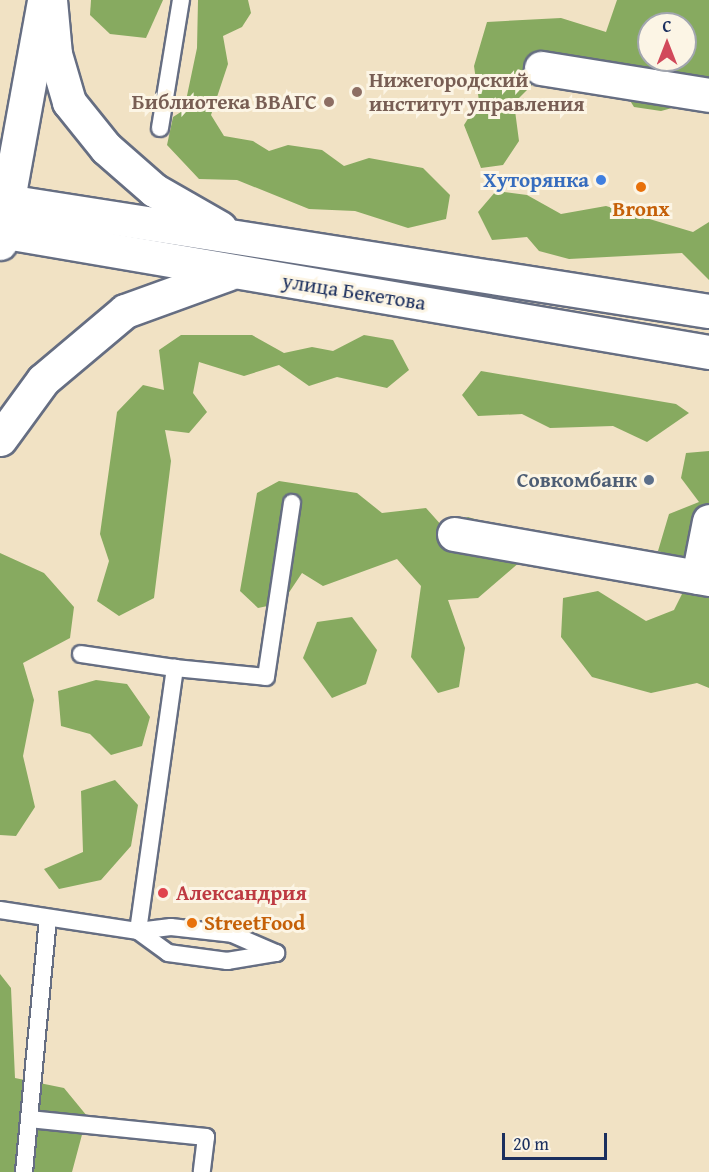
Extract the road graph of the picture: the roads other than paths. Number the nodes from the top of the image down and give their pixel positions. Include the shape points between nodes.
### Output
1 (44, 0) edge
2 (50, 0) edge
3 (181, 0) edge
4 (541, 68) dead end
5 (709, 95) edge
6 (160, 128) dead end
7 (2, 221) edge
8 (237, 238) junction
9 (232, 272) junction
10 (709, 311) edge
11 (709, 352) edge
12 (0, 439) edge
13 (292, 503) dead end
14 (709, 521) edge
15 (454, 534) dead end
16 (704, 578) edge
17 (81, 654) dead end
18 (175, 668) junction
19 (0, 910) edge
20 (48, 918) junction
21 (138, 931) junction
22 (29, 1119) junction
23 (24, 1172) edge
24 (202, 1172) edge

1 - 7 main road
2 - 8 main road via 55,54 69,102 154,190
3 - 6 lane
4 - 5 main road
7 - 8 main road, улица Бекетова
7 - 9 main road, улица Бекетова
8 - 10 main road, улица Бекетова
9 - 11 main road, улица Бекетова
9 - 12 main road via 124,311 43,380
13 - 18 lane via 266,676
14 - 16 main road
15 - 16 main road
17 - 18 lane
18 - 21 lane
19 - 20 lane
20 - 21 lane
20 - 22 lane
21 - 21 lane via 168,952 227,961 276,953 232,934 171,927
22 - 23 lane
22 - 24 lane via 206,1137

